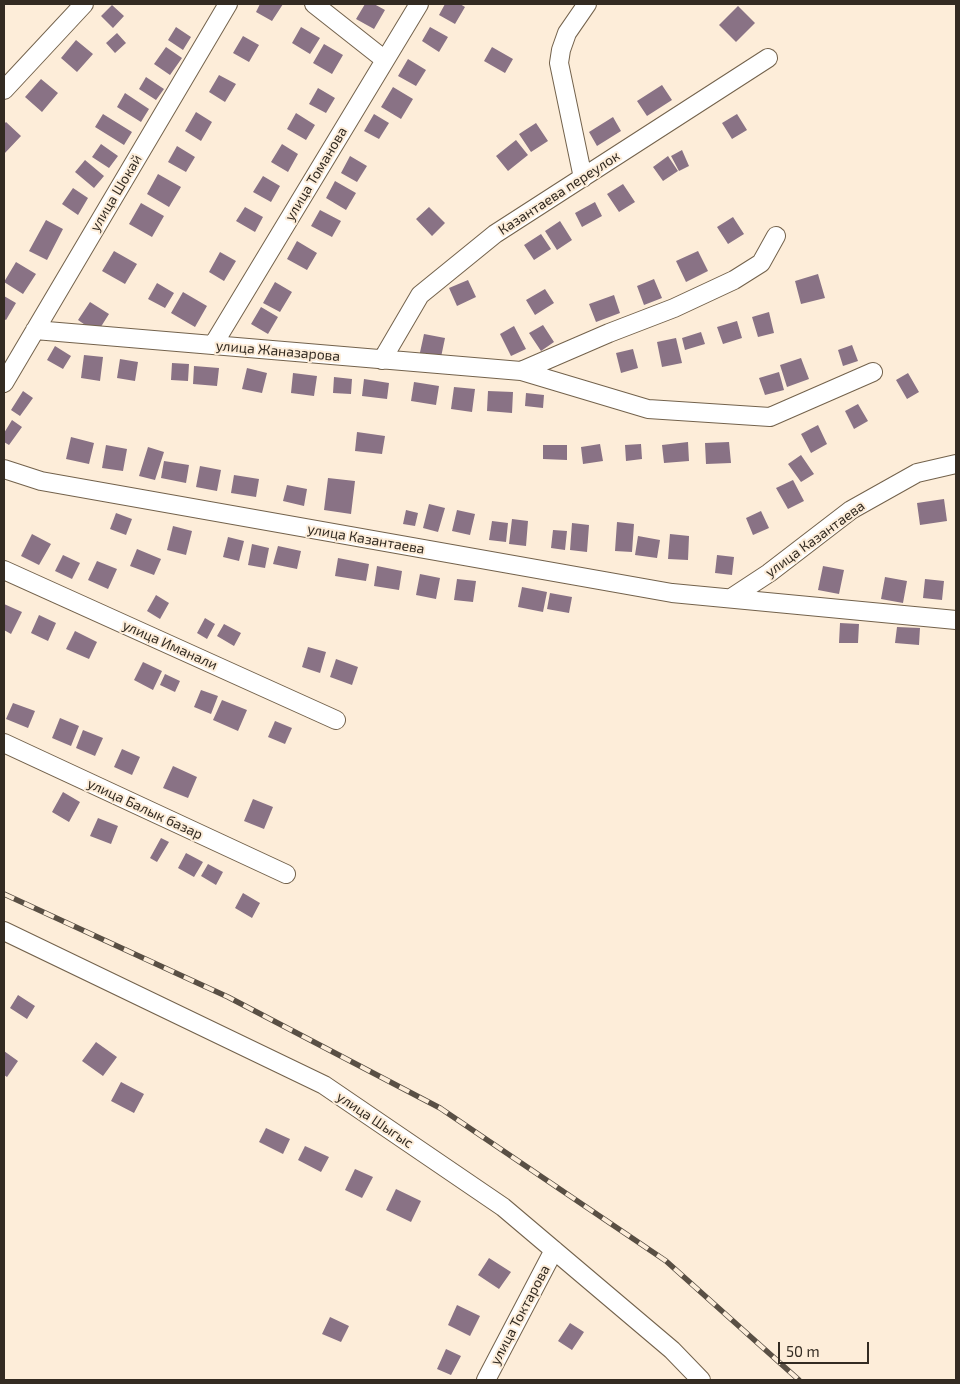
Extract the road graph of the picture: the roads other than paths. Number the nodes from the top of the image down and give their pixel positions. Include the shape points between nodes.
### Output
1 (84, 4) edge
2 (228, 4) edge
3 (314, 4) edge
4 (419, 4) edge
5 (587, 4) edge
6 (768, 58) dead end
7 (385, 60) junction
8 (4, 90) edge
9 (583, 178) junction
10 (776, 236) dead end
11 (35, 330) junction
12 (213, 345) junction
13 (382, 360) junction
14 (521, 371) junction
15 (873, 372) dead end
16 (4, 383) edge
17 (956, 464) edge
18 (4, 468) edge
19 (4, 570) edge
20 (731, 598) junction
21 (956, 620) edge
22 (336, 720) dead end
23 (4, 743) edge
24 (286, 874) dead end
25 (4, 932) edge
26 (554, 1250) junction
27 (486, 1380) edge
28 (700, 1380) edge

1 - 8 street
2 - 11 street, улица Шокай
3 - 7 street
4 - 7 street, улица Томанова
5 - 9 street via 567,33 559,63
6 - 9 street, Казантаева переулок
7 - 12 street, улица Томанова
9 - 13 street, Казантаева переулок via 495,234 420,295
10 - 14 street, улица Жаназарова via 761,263 734,280
11 - 12 street, улица Жаназарова
11 - 16 street, улица Шокай
12 - 13 street, улица Жаназарова
13 - 14 street, улица Жаназарова
14 - 15 street, улица Жаназарова via 648,409 770,416
17 - 20 street, улица Казантаева via 917,473 851,510
18 - 20 street, улица Казантаева via 41,481 662,591
19 - 22 street, улица Иманали
20 - 21 street, улица Казантаева
23 - 24 street, улица Балык базар
25 - 26 street, улица Шыгыс via 324,1085 503,1207
26 - 27 street, улица Токтарова
26 - 28 street, улица Шыгыс via 672,1350

